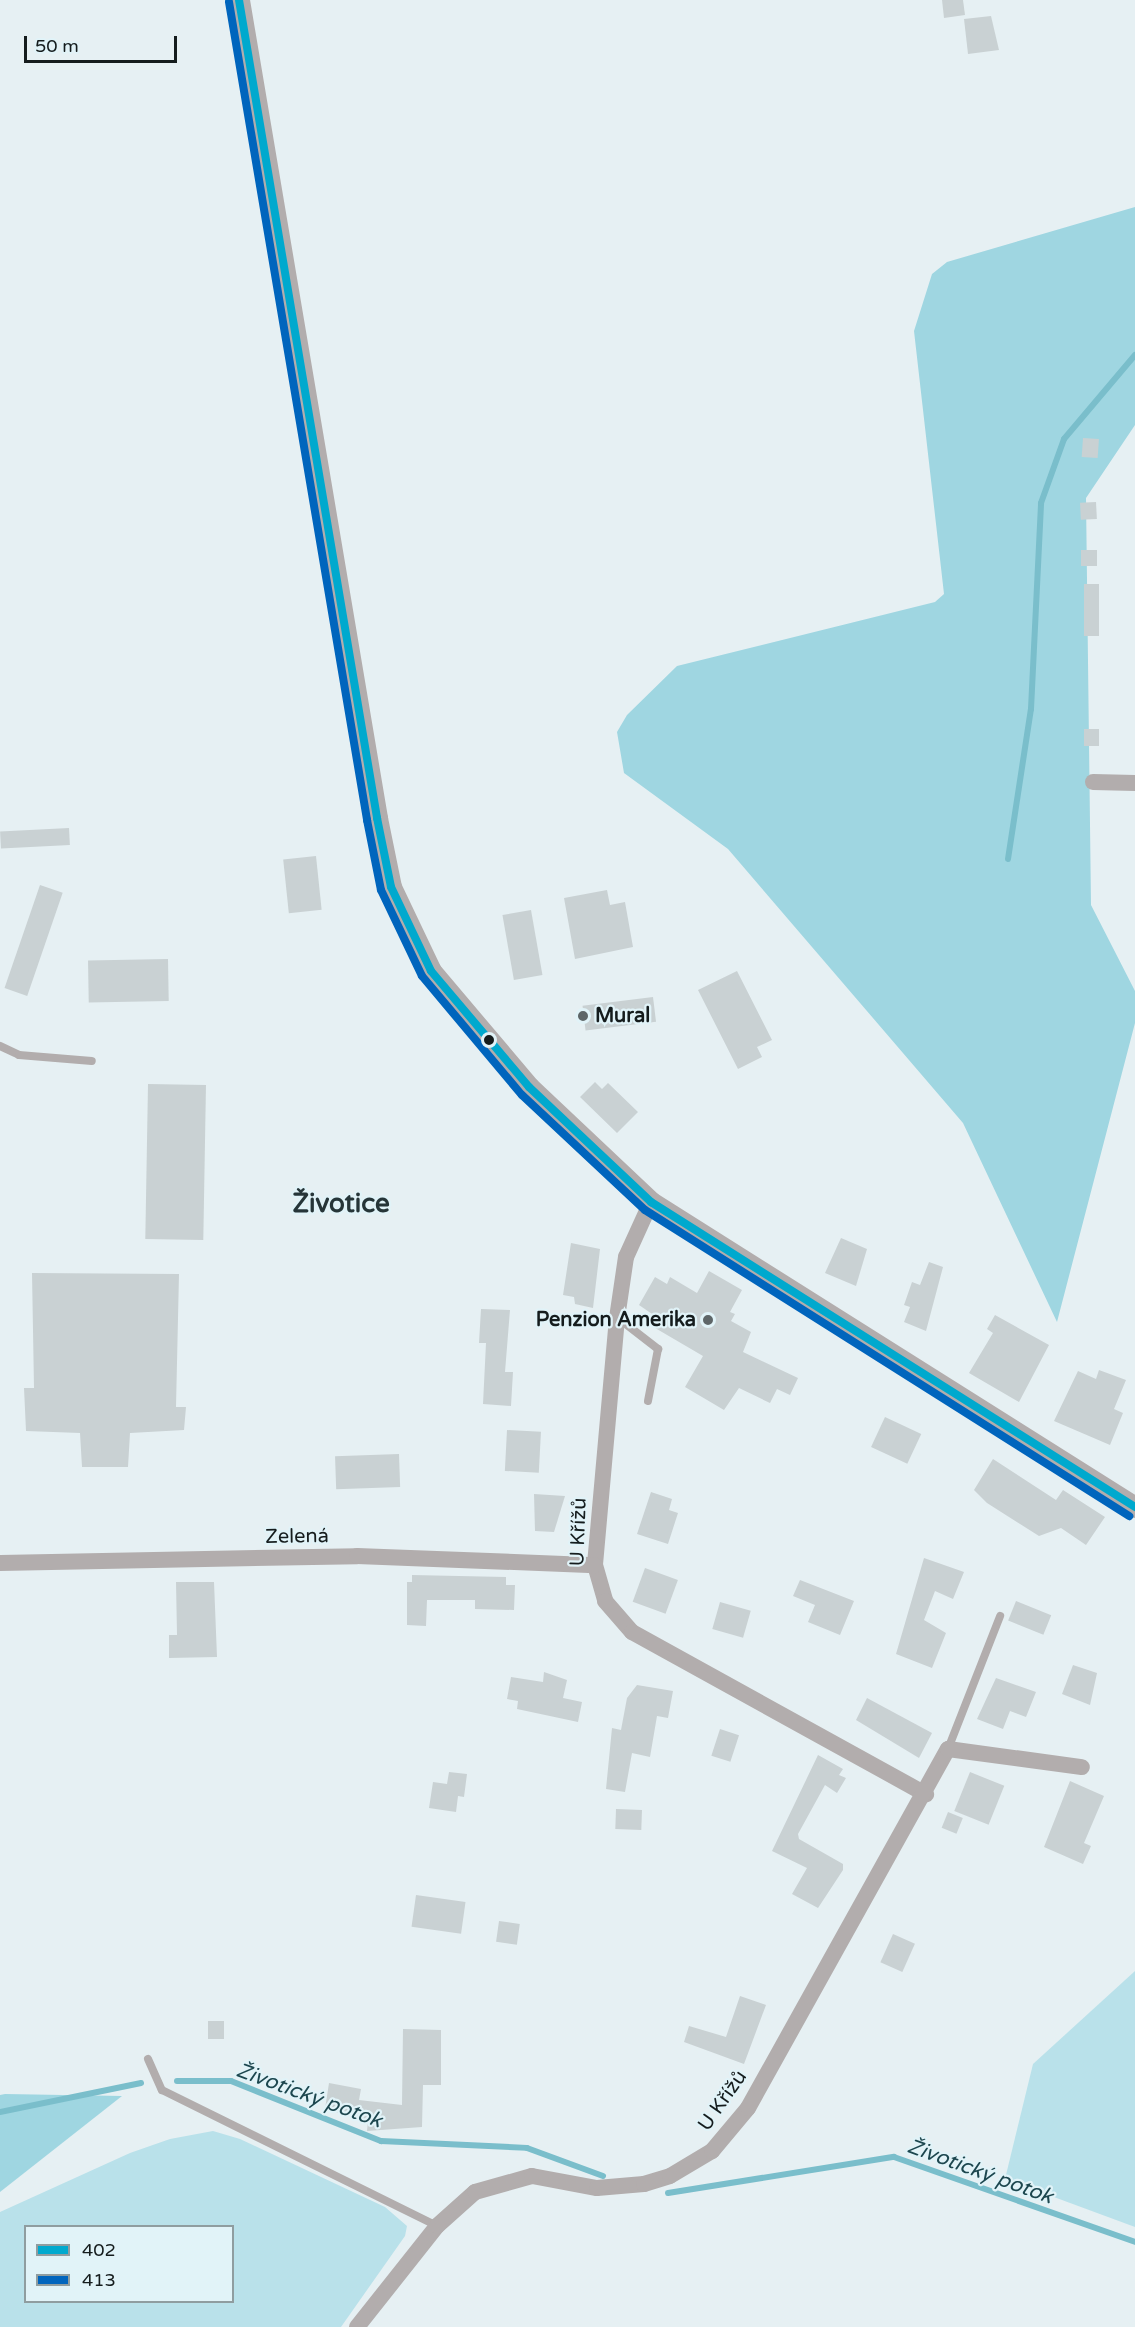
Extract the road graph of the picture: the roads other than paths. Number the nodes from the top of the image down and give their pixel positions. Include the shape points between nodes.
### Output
1 (238, 0) edge
2 (1093, 782) dead end
3 (1135, 783) edge
4 (0, 1046) edge
5 (92, 1061) dead end
6 (651, 1202) junction
7 (617, 1318) junction
8 (648, 1401) dead end
9 (1135, 1507) edge
10 (0, 1563) edge
11 (595, 1564) junction
12 (1000, 1616) dead end
13 (948, 1749) junction
14 (1083, 1767) dead end
15 (926, 1794) junction
16 (148, 2059) dead end
17 (438, 2226) junction
18 (357, 2327) edge

1 - 6 street via 391,887 431,971 475,1027 584,1144
2 - 3 street
4 - 5 lane via 18,1055
6 - 7 street, U Křížů via 626,1257
6 - 9 street
7 - 8 lane via 658,1349
7 - 11 street, U Křížů
10 - 11 street, Zelená via 357,1556
11 - 15 street, U Křížů via 605,1601 632,1632
12 - 13 lane
13 - 14 street
13 - 15 street, U Křížů
15 - 17 street, U Křížů via 748,2108 712,2151 670,2176 644,2184 604,2188 542,2176 508,2179 475,2192
16 - 17 lane via 162,2090
17 - 18 street, U Křížů

